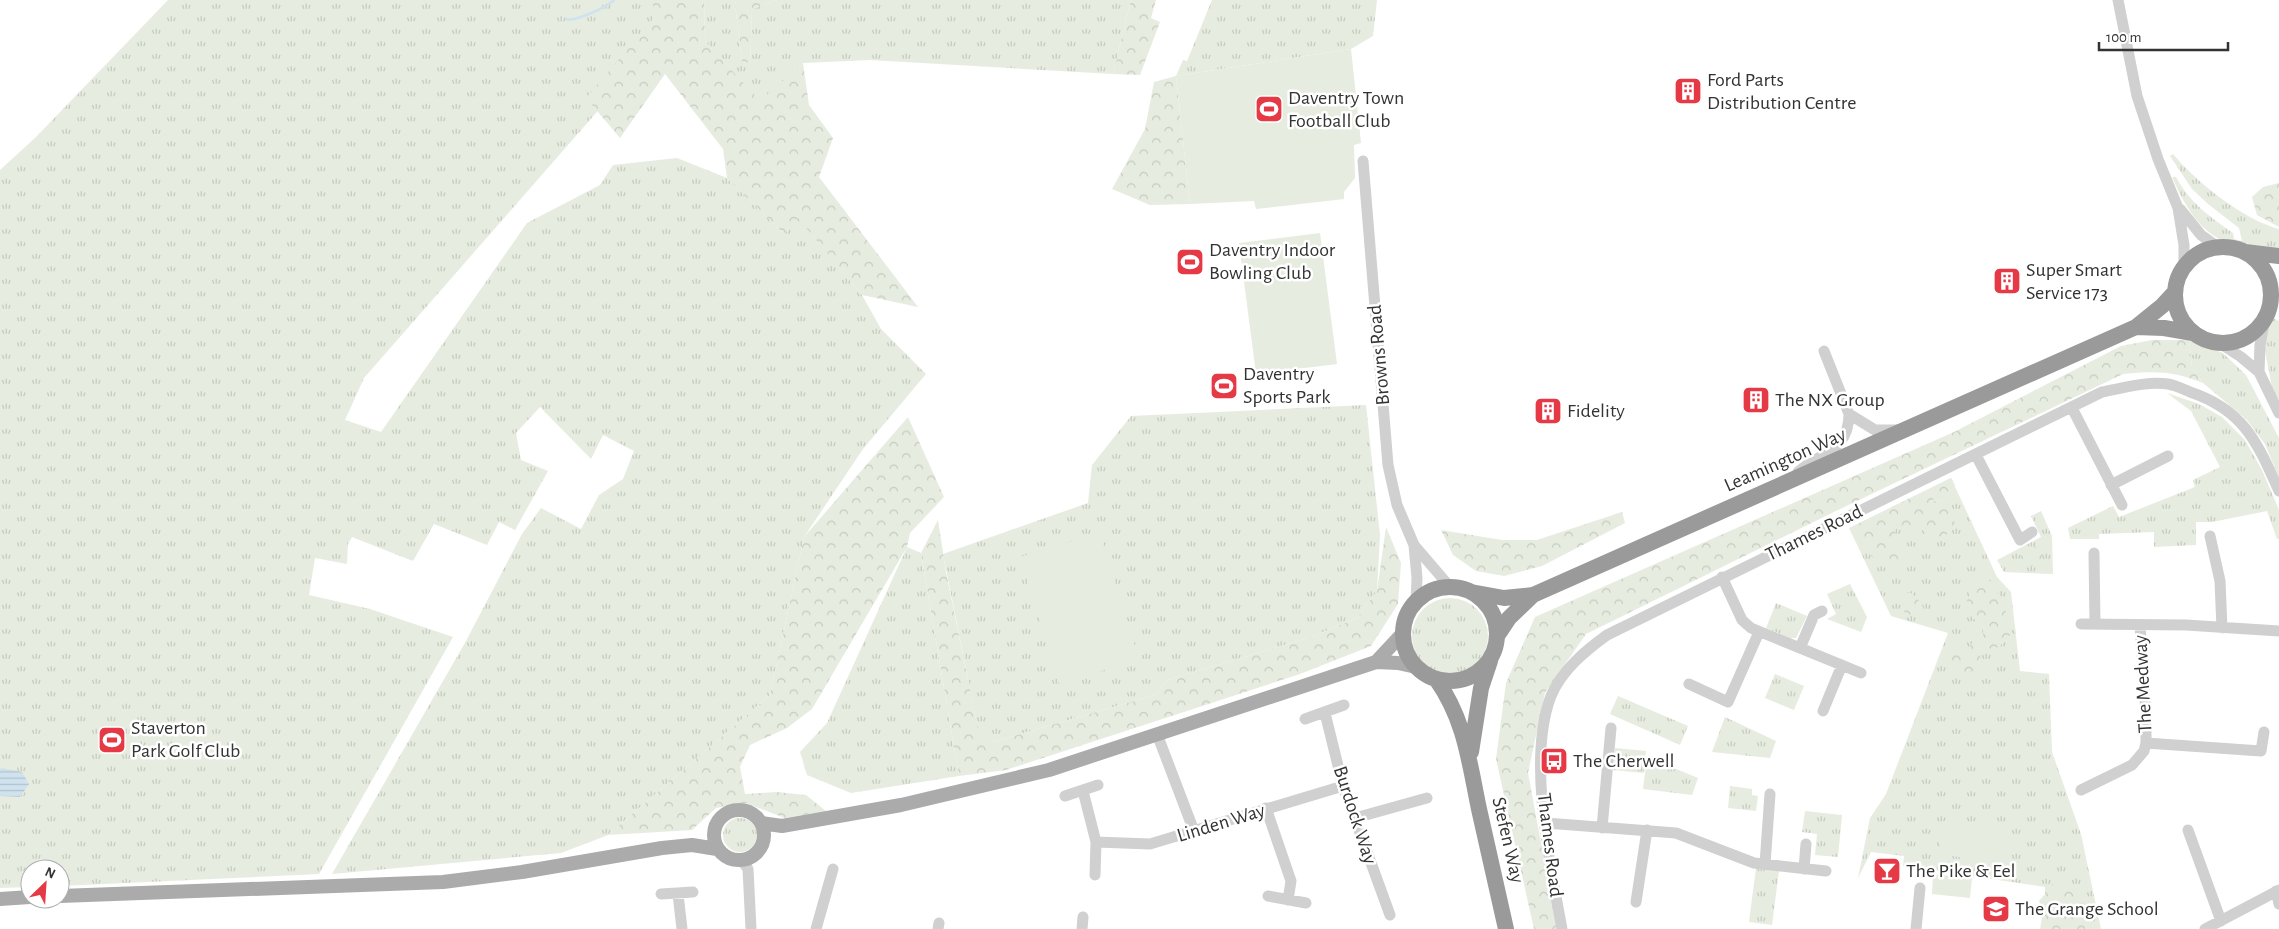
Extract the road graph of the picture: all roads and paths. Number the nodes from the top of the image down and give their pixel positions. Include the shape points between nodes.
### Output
1 (2118, 0) edge
2 (1363, 161) dead end
3 (2178, 208) junction
4 (2218, 248) junction
5 (2242, 252) junction
6 (2279, 256) edge
7 (2184, 268) junction
8 (2279, 284) edge
9 (2175, 292) junction
10 (2270, 299) junction
11 (2265, 318) junction
12 (2136, 327) junction
13 (2193, 333) junction
14 (2218, 342) junction
15 (1824, 351) dead end
16 (2258, 372) junction
17 (2072, 408) junction
18 (2279, 413) edge
19 (1849, 414) junction
20 (1906, 430) junction
21 (1976, 454) junction
22 (2168, 456) dead end
23 (1785, 483) junction
24 (2111, 485) junction
25 (2279, 491) edge
26 (2122, 506) dead end
27 (2032, 532) dead end
28 (2210, 536) dead end
29 (1414, 545) junction
30 (2094, 553) dead end
31 (1722, 577) junction
32 (1450, 587) junction
33 (1471, 592) junction
34 (1533, 595) junction
35 (1416, 603) junction
36 (1822, 611) dead end
37 (2095, 623) junction
38 (2081, 624) dead end
39 (2140, 625) junction
40 (2222, 628) junction
41 (2279, 631) edge
42 (1403, 632) junction
43 (1759, 632) junction
44 (1497, 636) junction
45 (1800, 648) junction
46 (1491, 657) junction
47 (1376, 662) junction
48 (1842, 665) junction
49 (1416, 667) junction
50 (1861, 673) dead end
51 (1436, 679) junction
52 (1689, 684) dead end
53 (1344, 705) dead end
54 (1823, 712) dead end
55 (1325, 713) junction
56 (1305, 719) dead end
57 (1611, 728) dead end
58 (2264, 732) dead end
59 (1158, 734) junction
60 (2146, 743) junction
61 (1471, 760) junction
62 (1098, 785) dead end
63 (1344, 786) junction
64 (2081, 790) dead end
65 (1084, 791) junction
66 (1770, 794) dead end
67 (1065, 796) dead end
68 (1427, 798) dead end
69 (1266, 808) junction
70 (1355, 818) junction
71 (761, 823) junction
72 (1546, 824) junction
73 (782, 826) junction
74 (1602, 828) junction
75 (1646, 830) junction
76 (2188, 830) dead end
77 (1194, 831) junction
78 (714, 832) junction
79 (764, 839) junction
80 (1096, 842) junction
81 (1806, 844) dead end
82 (692, 845) junction
83 (717, 849) junction
84 (747, 859) junction
85 (1765, 864) junction
86 (1804, 869) junction
87 (1826, 871) dead end
88 (1094, 875) dead end
89 (828, 876) dead end
90 (1920, 888) dead end
91 (2277, 891) edge
92 (693, 892) dead end
93 (661, 894) dead end
94 (678, 894) junction
95 (70, 896) edge
96 (1268, 896) dead end
97 (0, 898) edge
98 (20, 898) edge
99 (1288, 900) junction
100 (1636, 902) dead end
101 (1306, 903) dead end
102 (2279, 904) edge
103 (1390, 915) dead end
104 (1083, 917) dead end
105 (2221, 921) junction
106 (682, 929) edge
107 (751, 929) edge
108 (816, 929) edge
109 (1082, 929) edge
110 (1506, 929) edge
111 (1562, 929) edge
112 (1916, 929) edge
113 (2205, 929) edge

1 - 3 street via 2137,96
2 - 29 street, Browns Road via 1388,465 1398,505
3 - 4 street via 2201,235
3 - 7 street
4 - 5 highway
4 - 7 highway via 2196,255
5 - 6 highway
5 - 10 highway via 2255,260 2265,273
7 - 9 highway
8 - 10 highway
9 - 12 highway, Leamington Way
9 - 13 highway via 2176,308 2183,323
10 - 11 highway
11 - 14 highway via 2247,337
11 - 16 street
12 - 13 highway, Leamington Way
12 - 20 highway, Leamington Way
13 - 14 highway via 2207,341
14 - 16 street
15 - 19 street
16 - 18 street
17 - 21 street, Thames Road
17 - 24 street
17 - 25 street, Thames Road via 2102,392 2168,384 2210,399 2242,423 2258,446
19 - 20 street via 1875,430
19 - 23 street via 1844,440
20 - 23 highway, Leamington Way
21 - 27 street via 2020,540
21 - 31 street, Thames Road
22 - 24 street
23 - 34 highway, Leamington Way
24 - 26 street
28 - 40 street via 2220,580
29 - 32 street, Browns Road
29 - 35 street, Browns Road
30 - 37 street
31 - 43 street via 1742,620
31 - 72 street, Thames Road via 1607,635 1570,667 1552,694 1542,733 1540,764
32 - 33 highway
32 - 35 highway via 1434,590
33 - 34 highway, Leamington Way via 1504,598
33 - 44 highway via 1491,612
34 - 44 highway, Leamington Way via 1509,618
35 - 42 highway via 1405,620
36 - 45 street via 1814,614
37 - 38 street, The Medway
37 - 39 street, The Medway
39 - 40 street, The Medway
39 - 60 street, The Medway
40 - 41 street, The Medway
42 - 47 main road
42 - 49 highway via 1406,652
43 - 45 street
43 - 52 street via 1728,702
44 - 46 highway
45 - 48 street
46 - 51 highway via 1482,669 1470,676 1450,681
46 - 61 highway via 1481,688
47 - 49 main road
47 - 59 main road
48 - 50 street
48 - 54 street
49 - 51 highway
51 - 61 highway via 1457,713
53 - 55 street
55 - 56 street
55 - 63 street, Burdock Way
57 - 74 street
58 - 60 street, The Medway via 2261,751
59 - 73 main road via 1048,770 901,805
59 - 77 street
60 - 64 street, The Medway via 2140,758 2132,765
61 - 110 highway, Stefen Way
62 - 65 street
63 - 69 street, Linden Way
63 - 70 street, Burdock Way
65 - 67 street
65 - 80 street
66 - 85 street
68 - 70 street
69 - 77 street, Linden Way
69 - 99 street via 1291,881
70 - 103 street, Burdock Way
71 - 73 main road
71 - 78 main road via 748,812 732,811 722,816
71 - 79 main road
72 - 74 street
72 - 111 street, Thames Road
73 - 79 main road
74 - 75 street
75 - 85 street via 1676,833 1754,863
75 - 100 street
76 - 105 street
77 - 80 street, Linden Way via 1150,844
78 - 82 main road via 704,841
78 - 83 main road
79 - 84 main road via 761,849
80 - 88 street
81 - 86 street
82 - 83 main road
82 - 95 main road via 443,882
83 - 84 main road via 725,857
84 - 107 street
85 - 86 street
86 - 87 street
89 - 108 street
90 - 112 street
91 - 102 street
91 - 105 street
92 - 94 street
93 - 94 street
94 - 106 street
96 - 99 street
97 - 98 main road
99 - 101 street
104 - 109 street
105 - 113 street

